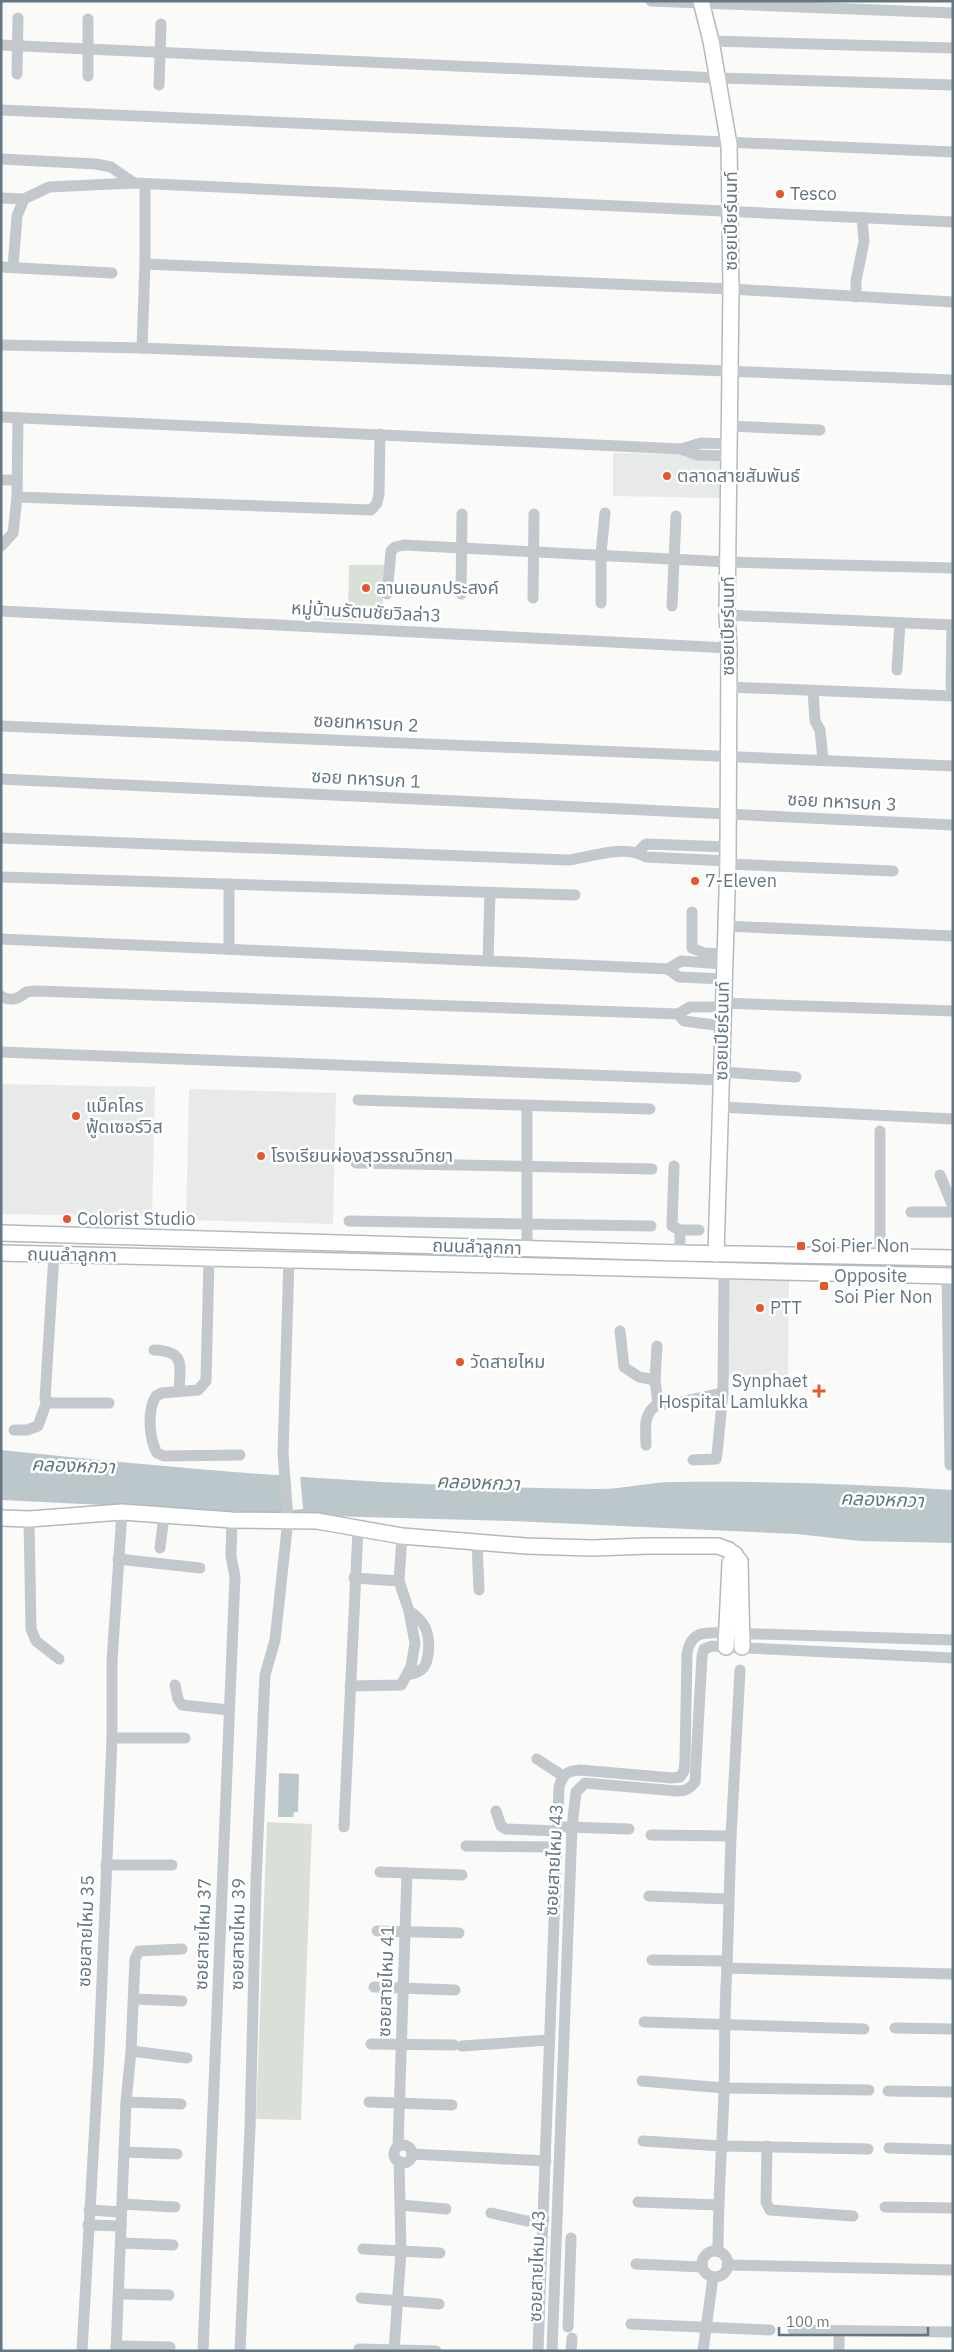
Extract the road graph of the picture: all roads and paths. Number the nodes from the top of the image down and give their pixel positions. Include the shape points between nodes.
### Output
1 (651, 1) edge
2 (701, 2) edge
3 (953, 13) edge
4 (18, 18) dead end
5 (88, 19) dead end
6 (161, 24) dead end
7 (711, 41) junction
8 (1, 46) edge
9 (16, 46) junction
10 (953, 48) edge
11 (88, 49) junction
12 (161, 53) junction
13 (17, 74) dead end
14 (88, 76) dead end
15 (718, 78) junction
16 (159, 85) dead end
17 (953, 85) edge
18 (1, 110) edge
19 (729, 144) junction
20 (953, 152) edge
21 (1, 160) edge
22 (140, 184) junction
23 (1, 198) edge
24 (24, 199) junction
25 (731, 212) junction
26 (862, 218) junction
27 (953, 222) edge
28 (145, 264) junction
29 (7, 267) edge
30 (112, 273) dead end
31 (731, 289) junction
32 (856, 297) junction
33 (953, 302) edge
34 (1, 345) edge
35 (142, 348) junction
36 (730, 370) junction
37 (953, 380) edge
38 (1, 417) edge
39 (18, 418) junction
40 (729, 426) junction
41 (820, 430) dead end
42 (380, 434) junction
43 (729, 450) junction
44 (1, 480) edge
45 (17, 480) junction
46 (17, 497) junction
47 (605, 513) dead end
48 (462, 514) dead end
49 (534, 514) dead end
50 (676, 516) dead end
51 (1, 546) edge
52 (461, 549) junction
53 (535, 551) junction
54 (601, 554) junction
55 (673, 558) junction
56 (728, 562) junction
57 (953, 568) edge
58 (387, 594) dead end
59 (461, 594) dead end
60 (533, 598) dead end
61 (601, 603) dead end
62 (672, 606) dead end
63 (1, 611) edge
64 (727, 615) junction
65 (900, 624) junction
66 (952, 625) edge
67 (729, 648) junction
68 (897, 670) dead end
69 (728, 687) junction
70 (814, 690) junction
71 (952, 691) edge
72 (1, 726) edge
73 (730, 758) junction
74 (823, 760) junction
75 (953, 766) edge
76 (1, 779) edge
77 (729, 814) junction
78 (953, 825) edge
79 (1, 838) edge
80 (728, 858) junction
81 (893, 871) dead end
82 (1, 877) edge
83 (229, 884) junction
84 (490, 893) junction
85 (575, 896) dead end
86 (692, 912) dead end
87 (725, 926) junction
88 (953, 936) edge
89 (1, 939) edge
90 (229, 949) junction
91 (488, 960) junction
92 (724, 966) junction
93 (668, 968) junction
94 (1, 996) edge
95 (722, 1005) junction
96 (953, 1011) edge
97 (678, 1014) junction
98 (723, 1026) junction
99 (1, 1052) edge
100 (721, 1076) junction
101 (796, 1077) dead end
102 (358, 1100) dead end
103 (528, 1106) junction
104 (720, 1108) junction
105 (650, 1109) dead end
106 (953, 1119) edge
107 (880, 1131) dead end
108 (356, 1163) dead end
109 (528, 1166) junction
110 (674, 1166) dead end
111 (652, 1169) dead end
112 (940, 1175) dead end
113 (953, 1207) edge
114 (911, 1212) dead end
115 (953, 1212) edge
116 (348, 1221) dead end
117 (528, 1224) junction
118 (651, 1226) dead end
119 (680, 1230) junction
120 (698, 1230) dead end
121 (1, 1233) edge
122 (468, 1247) junction
123 (527, 1248) junction
124 (1, 1253) edge
125 (680, 1253) junction
126 (716, 1254) junction
127 (54, 1255) junction
128 (880, 1257) junction
129 (953, 1258) edge
130 (209, 1259) junction
131 (289, 1260) junction
132 (470, 1265) junction
133 (724, 1272) junction
134 (950, 1276) edge
135 (620, 1331) dead end
136 (657, 1346) dead end
137 (154, 1350) dead end
138 (655, 1380) junction
139 (179, 1391) junction
140 (723, 1393) junction
141 (47, 1401) junction
142 (109, 1403) dead end
143 (658, 1404) junction
144 (14, 1430) dead end
145 (646, 1445) dead end
146 (240, 1455) dead end
147 (692, 1460) dead end
148 (950, 1465) dead end
149 (122, 1512) junction
150 (164, 1516) junction
151 (288, 1517) junction
152 (1, 1518) edge
153 (29, 1519) junction
154 (232, 1520) junction
155 (358, 1529) junction
156 (402, 1536) junction
157 (477, 1542) junction
158 (160, 1548) dead end
159 (118, 1559) junction
160 (200, 1568) dead end
161 (354, 1578) junction
162 (399, 1581) junction
163 (479, 1590) dead end
164 (734, 1640) junction
165 (953, 1640) edge
166 (59, 1658) dead end
167 (953, 1658) edge
168 (740, 1670) dead end
169 (175, 1685) dead end
170 (350, 1686) junction
171 (229, 1710) junction
172 (112, 1738) junction
173 (185, 1738) dead end
174 (537, 1759) dead end
175 (563, 1776) junction
176 (496, 1811) dead end
177 (344, 1826) dead end
178 (572, 1827) junction
179 (557, 1829) junction
180 (629, 1829) dead end
181 (652, 1835) dead end
182 (730, 1836) junction
183 (466, 1846) dead end
184 (556, 1847) junction
185 (106, 1865) junction
186 (172, 1865) dead end
187 (380, 1872) dead end
188 (407, 1873) junction
189 (462, 1874) dead end
190 (649, 1896) dead end
191 (728, 1899) junction
192 (377, 1931) dead end
193 (405, 1932) junction
194 (459, 1933) dead end
195 (182, 1949) dead end
196 (652, 1960) dead end
197 (727, 1964) junction
198 (953, 1974) edge
199 (374, 1987) dead end
200 (402, 1988) junction
201 (455, 1990) dead end
202 (134, 1999) junction
203 (182, 2002) dead end
204 (644, 2022) dead end
205 (723, 2024) junction
206 (895, 2028) dead end
207 (864, 2029) dead end
208 (953, 2029) edge
209 (549, 2040) junction
210 (371, 2044) dead end
211 (401, 2045) junction
212 (132, 2051) junction
213 (187, 2058) dead end
214 (642, 2081) dead end
215 (724, 2088) junction
216 (869, 2090) dead end
217 (888, 2090) dead end
218 (953, 2092) edge
219 (126, 2102) junction
220 (369, 2102) dead end
221 (401, 2103) junction
222 (181, 2104) dead end
223 (452, 2105) dead end
224 (643, 2141) dead end
225 (398, 2146) junction
226 (722, 2146) junction
227 (767, 2146) junction
228 (889, 2148) dead end
229 (868, 2149) dead end
230 (953, 2150) edge
231 (124, 2152) junction
232 (177, 2154) dead end
233 (412, 2154) junction
234 (399, 2161) junction
235 (546, 2161) junction
236 (638, 2202) dead end
237 (401, 2205) junction
238 (718, 2205) junction
239 (175, 2207) dead end
240 (886, 2207) dead end
241 (122, 2208) junction
242 (953, 2208) edge
243 (446, 2209) dead end
244 (89, 2210) junction
245 (491, 2213) dead end
246 (853, 2216) dead end
247 (544, 2220) junction
248 (88, 2225) junction
249 (121, 2226) junction
250 (572, 2238) dead end
251 (121, 2242) junction
252 (174, 2245) dead end
253 (363, 2249) dead end
254 (718, 2251) junction
255 (401, 2252) junction
256 (440, 2253) dead end
257 (636, 2264) dead end
258 (727, 2265) junction
259 (542, 2266) junction
260 (702, 2267) junction
261 (554, 2269) junction
262 (570, 2270) junction
263 (953, 2270) edge
264 (713, 2276) junction
265 (119, 2294) junction
266 (169, 2295) dead end
267 (361, 2298) dead end
268 (397, 2301) junction
269 (439, 2304) dead end
270 (631, 2324) dead end
271 (706, 2328) junction
272 (770, 2330) dead end
273 (793, 2330) dead end
274 (839, 2331) junction
275 (953, 2332) edge
276 (170, 2347) dead end
277 (116, 2348) edge
278 (359, 2348) dead end
279 (394, 2350) edge
280 (82, 2351) edge
281 (203, 2351) edge
282 (240, 2351) edge
283 (436, 2351) edge
284 (538, 2351) edge
285 (552, 2351) edge
286 (571, 2351) edge
287 (703, 2351) edge
288 (839, 2351) edge

1 - 2 street
2 - 3 street
2 - 7 street, ซอยเปียร์นนท์
4 - 9 street
5 - 11 street
6 - 12 street
7 - 10 street
7 - 15 street, ซอยเปียร์นนท์
8 - 9 street
9 - 11 street
9 - 13 street
11 - 12 street
11 - 14 street
12 - 15 street
12 - 16 street
15 - 17 street
15 - 19 street, ซอยเปียร์นนท์
18 - 19 street
19 - 20 street
19 - 25 street, ซอยเปียร์นนท์
21 - 22 street via 96,164 111,167
22 - 24 street via 50,187
22 - 25 street
22 - 28 street
23 - 24 street
24 - 29 street via 17,216
25 - 26 street
25 - 31 street, ซอยเปียร์นนท์
26 - 27 street
26 - 32 street via 864,241
28 - 31 street
28 - 35 street
29 - 30 street
31 - 32 street
31 - 36 street, ซอยเปียร์นนท์
32 - 33 street
34 - 35 street
35 - 36 street
36 - 37 street
36 - 40 street, ซอยเปียร์นนท์
38 - 39 street
39 - 42 street
39 - 45 street
40 - 41 street
40 - 43 street, ซอยเปียร์นนท์
42 - 43 street via 681,449 698,455
42 - 46 street via 379,494 371,510
43 - 56 street, ซอยเปียร์นนท์
44 - 45 street
45 - 46 street
46 - 51 street via 13,533
47 - 54 street
48 - 52 street
49 - 53 street
50 - 55 street
52 - 53 street
52 - 58 street via 395,547 389,556
52 - 59 street
53 - 54 street
53 - 60 street
54 - 55 street
54 - 61 street
55 - 56 street
55 - 62 street
56 - 57 street
56 - 64 street, ซอยเปียร์นนท์
63 - 67 street, หมู่บ้านรัตนชัยวิลล่า3
64 - 65 street
64 - 67 street, ซอยเปียร์นนท์
65 - 66 street
65 - 68 street
66 - 71 street
67 - 69 street, ซอยเปียร์นนท์
69 - 70 street
69 - 73 street, ซอยเปียร์นนท์
70 - 71 street
70 - 74 street via 815,721 820,730
72 - 73 street, ซอยทหารบก 2
73 - 74 street, ซอยทหารบก 2
73 - 77 street, ซอยเปียร์นนท์
74 - 75 street, ซอยทหารบก 2
76 - 77 street, ซอย ทหารบก 1
77 - 78 street, ซอย ทหารบก 3
77 - 80 street, ซอยเปียร์นนท์
79 - 80 street via 568,860 617,851 638,852 646,856
80 - 81 street
80 - 87 street, ซอยเปียร์นนท์
82 - 83 street
83 - 84 street
83 - 90 street
84 - 85 street
84 - 91 street
86 - 92 street via 692,948
87 - 88 street
87 - 92 street, ซอยเปียร์นนท์
89 - 90 street
90 - 91 street
91 - 93 street
92 - 93 street via 681,961
92 - 93 street via 679,977
92 - 95 street, ซอยเปียร์นนท์
94 - 97 street via 20,998 26,992 37,991
95 - 96 street
95 - 97 street via 690,1007
95 - 98 street, ซอยเปียร์นนท์
97 - 98 street via 684,1021
98 - 100 street, ซอยเปียร์นนท์
99 - 100 street
100 - 101 street
100 - 104 street, ซอยเปียร์นนท์
102 - 103 street
103 - 105 street
103 - 109 street
104 - 106 street
104 - 126 street, ซอยเปียร์นนท์
107 - 128 street
108 - 109 street
109 - 111 street
109 - 117 street
110 - 119 street via 672,1222 675,1229
112 - 113 street
114 - 115 street
116 - 117 street
117 - 118 street
117 - 123 street
119 - 120 street
119 - 125 street
121 - 122 street, ถนนลำลูกกา
122 - 123 street, ถนนลำลูกกา
122 - 132 street
123 - 125 street, ถนนลำลูกกา
124 - 127 street, ถนนลำลูกกา
125 - 126 street, ถนนลำลูกกา
126 - 128 street, ถนนลำลูกกา
127 - 130 street, ถนนลำลูกกา
127 - 141 street via 44,1391
128 - 129 street, ถนนลำลูกกา
130 - 131 street, ถนนลำลูกกา
130 - 139 street via 206,1381 198,1390
131 - 132 street, ถนนลำลูกกา
131 - 151 street, ซอยสายไหม 39 via 283,1453
132 - 133 street, ถนนลำลูกกา
133 - 134 street, ถนนลำลูกกา
133 - 140 street
134 - 148 street
135 - 138 street via 624,1367 639,1377
136 - 138 street
137 - 139 street via 177,1355 180,1361
138 - 143 street
139 - 146 street via 162,1393 152,1401 152,1440 157,1453 164,1456
140 - 143 street
140 - 147 street via 716,1458
141 - 142 street
141 - 144 street via 38,1426
143 - 145 street via 652,1407 646,1418
149 - 150 street
149 - 153 street
149 - 159 street, ซอยสายไหม 35
150 - 154 street
150 - 158 street
151 - 154 street
151 - 155 street
151 - 282 street, ซอยสายไหม 39 via 275,1640 265,1675
152 - 153 street
153 - 166 street via 31,1629 36,1641
154 - 171 street, ซอยสายไหม 37 via 231,1556 236,1577
155 - 156 street
155 - 161 street
156 - 157 street
156 - 162 street
157 - 163 street
157 - 164 street via 592,1548 718,1546 729,1550 735,1554 730,1563
159 - 160 street
159 - 172 street, ซอยสายไหม 35 via 112,1662
161 - 162 street
161 - 170 street
162 - 170 street via 415,1643 408,1674 401,1685
164 - 165 street
164 - 167 street, ซอยสายไหม 43
164 - 175 street via 704,1633 690,1641 685,1760 680,1777 580,1770 568,1771
164 - 178 street, ซอยสายไหม 43 via 704,1649 695,1782 691,1788 677,1791 585,1783 576,1792
168 - 182 street
169 - 171 street via 182,1705
170 - 177 street
171 - 281 street, ซอยสายไหม 37
172 - 173 street
172 - 185 street, ซอยสายไหม 35
174 - 175 street
175 - 179 street via 558,1787
176 - 179 street via 501,1826 506,1829
178 - 179 street
178 - 180 street
178 - 261 street, ซอยสายไหม 43
179 - 184 street
181 - 182 street
182 - 191 street
183 - 184 street
184 - 209 street
185 - 186 street
185 - 244 street, ซอยสายไหม 35
187 - 188 street
188 - 189 street
188 - 193 street, ซอยสายไหม 41
190 - 191 street
191 - 197 street
192 - 193 street
193 - 194 street
193 - 200 street, ซอยสายไหม 41
195 - 202 street via 139,1951 135,1959
196 - 197 street
197 - 198 street
197 - 205 street
199 - 200 street
200 - 201 street
200 - 211 street, ซอยสายไหม 41
202 - 203 street
202 - 212 street
204 - 205 street
205 - 207 street
205 - 215 street
206 - 208 street
209 - 211 street via 458,2046
209 - 235 street
210 - 211 street
211 - 221 street, ซอยสายไหม 41
212 - 213 street
212 - 219 street
214 - 215 street
215 - 216 street
215 - 226 street
217 - 218 street
219 - 222 street
219 - 231 street
220 - 221 street
221 - 223 street
221 - 225 street, ซอยสายไหม 41
224 - 226 street
225 - 233 street via 408,2146
225 - 234 street via 394,2154
226 - 227 street
226 - 238 street
227 - 229 street
227 - 246 street via 766,2202 770,2210
228 - 230 street
231 - 232 street
231 - 241 street
233 - 234 street via 408,2161
233 - 235 street
234 - 237 street
235 - 247 street
236 - 238 street
237 - 243 street
237 - 255 street
238 - 254 street
239 - 241 street
240 - 242 street
241 - 244 street
241 - 249 street
244 - 248 street, ซอยสายไหม 35
245 - 247 street via 526,2221
247 - 259 street
248 - 249 street
248 - 280 street, ซอยสายไหม 35
249 - 251 street
250 - 262 street
251 - 252 street
251 - 265 street
253 - 255 street
254 - 258 street via 725,2256
254 - 260 street via 705,2255
255 - 256 street
255 - 268 street
257 - 260 street
258 - 263 street
258 - 264 street via 724,2272
259 - 261 street
259 - 284 street
260 - 264 street via 706,2274
261 - 262 street
261 - 285 street, ซอยสายไหม 43
262 - 286 street
264 - 271 street
265 - 266 street
265 - 277 street
267 - 268 street
268 - 269 street
268 - 279 street
270 - 271 street
271 - 272 street
271 - 287 street
273 - 274 street
274 - 275 street
274 - 288 street
276 - 277 street
278 - 279 street
279 - 283 street

